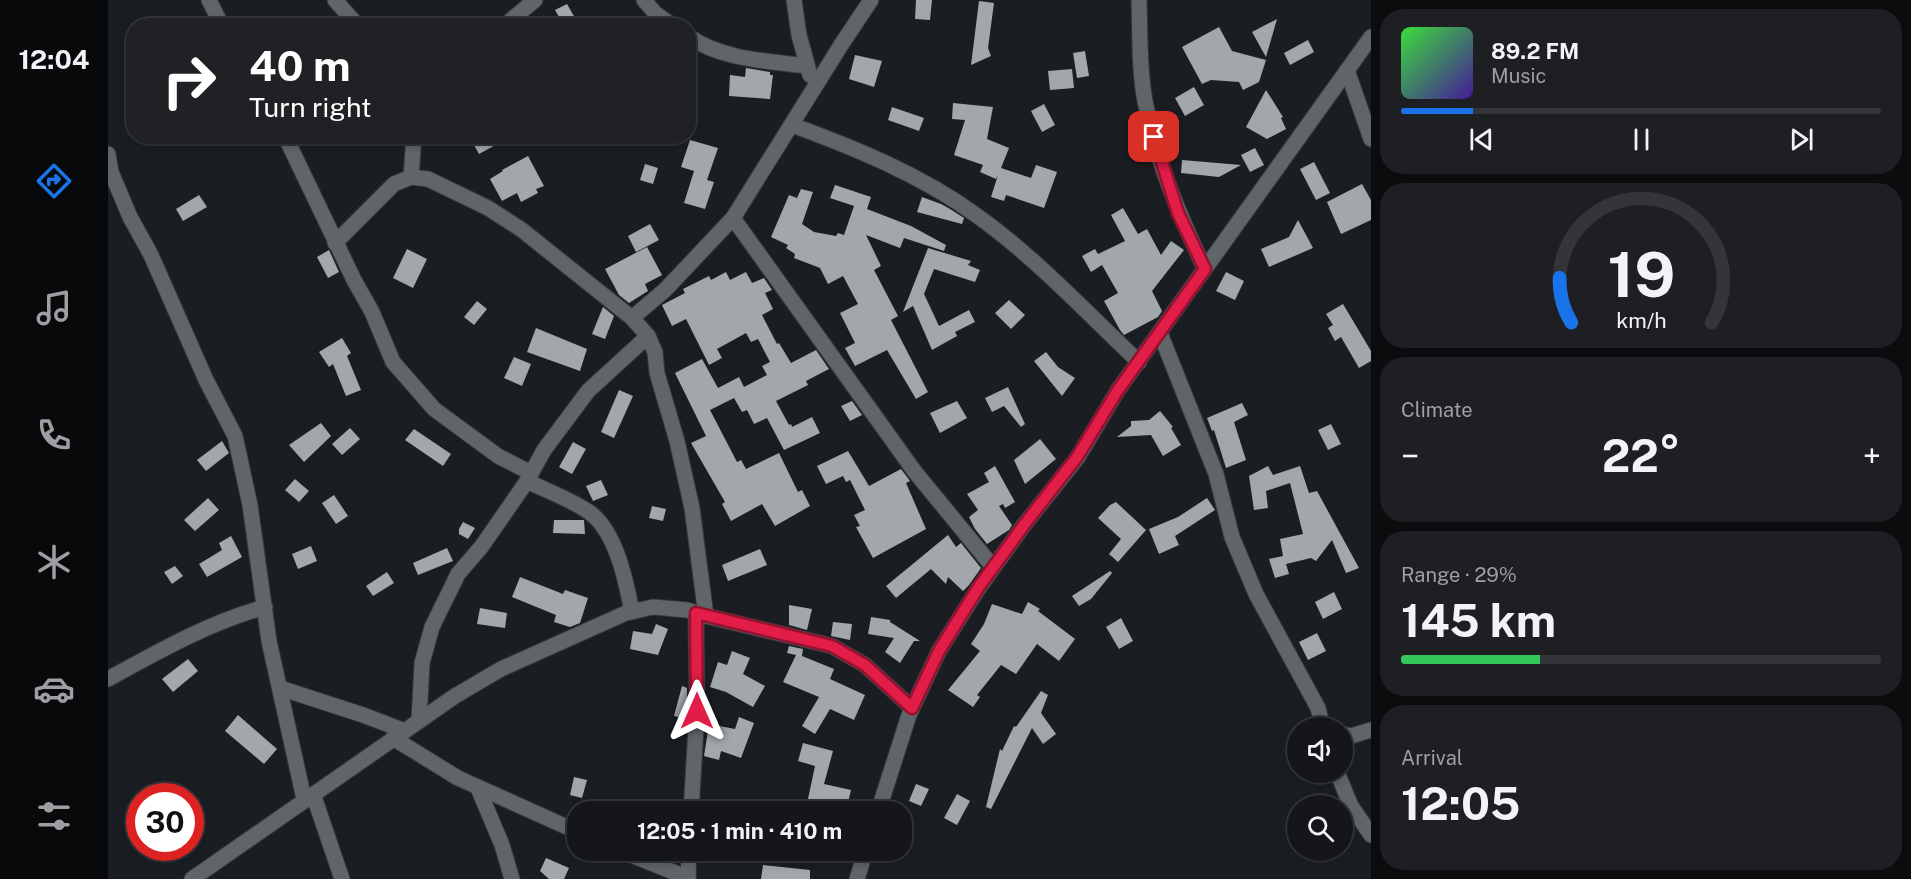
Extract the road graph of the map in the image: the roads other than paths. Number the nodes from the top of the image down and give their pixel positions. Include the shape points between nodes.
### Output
1 (209, 0) edge
2 (335, 0) edge
3 (534, 0) edge
4 (644, 0) edge
5 (794, 0) edge
6 (871, 0) edge
7 (1138, 0) edge
8 (516, 6) edge
9 (218, 18) edge
10 (351, 18) edge
11 (662, 18) edge
12 (1371, 38) edge
13 (696, 41) edge
14 (807, 66) junction
15 (1347, 70) junction
16 (813, 90) junction
17 (792, 125) junction
18 (1371, 139) edge
19 (289, 144) edge
20 (413, 144) edge
21 (108, 154) edge
22 (109, 173) edge
23 (411, 177) junction
24 (732, 218) junction
25 (336, 243) junction
26 (1205, 269) junction
27 (632, 318) junction
28 (1160, 333) junction
29 (648, 336) junction
30 (1139, 362) junction
31 (529, 477) junction
32 (993, 567) junction
33 (265, 607) junction
34 (632, 612) junction
35 (701, 614) junction
36 (108, 679) edge
37 (279, 688) junction
38 (912, 708) junction
39 (1320, 717) edge
40 (419, 721) junction
41 (1371, 730) edge
42 (399, 735) junction
43 (1353, 735) edge
44 (1342, 783) edge
45 (478, 788) junction
46 (309, 797) junction
47 (692, 801) edge
48 (882, 801) edge
49 (567, 827) edge
50 (1371, 835) edge
51 (646, 861) edge
52 (689, 861) edge
53 (863, 861) edge
54 (688, 878) edge
55 (192, 879) edge
56 (342, 879) edge
57 (512, 879) edge
58 (857, 879) edge

1 - 9 street
2 - 10 street
3 - 8 street
4 - 11 street
5 - 14 street
6 - 16 street
7 - 26 street via 1145,99 1178,213
12 - 15 street
13 - 14 street via 743,58
14 - 16 street
15 - 18 street
15 - 26 street
16 - 17 street
17 - 24 street
17 - 30 street via 910,176 976,215
19 - 25 street
20 - 23 street
21 - 22 street
22 - 33 street via 235,436
23 - 25 street via 394,184
23 - 27 street via 428,179 488,208 522,230
24 - 27 street via 665,290
24 - 32 street via 915,472
25 - 31 street via 393,362 410,384 434,409
26 - 28 street
27 - 29 street
28 - 30 street
28 - 39 street via 1216,474 1236,547
29 - 31 street via 588,391
29 - 35 street via 692,508
30 - 32 street via 1077,457
31 - 34 street via 591,513 603,526 625,574
31 - 40 street via 458,574 432,627 422,663
32 - 38 street via 939,651
33 - 36 street via 230,617 183,638
33 - 37 street
34 - 35 street via 653,607
34 - 40 street via 501,669
35 - 38 street via 832,646 865,665
35 - 47 street
37 - 42 street via 363,715
37 - 46 street
38 - 48 street
40 - 42 street
41 - 43 street
42 - 45 street
42 - 46 street
44 - 50 street via 1351,806
45 - 49 street
45 - 57 street
46 - 55 street
46 - 56 street
51 - 54 street
52 - 54 street
53 - 58 street

